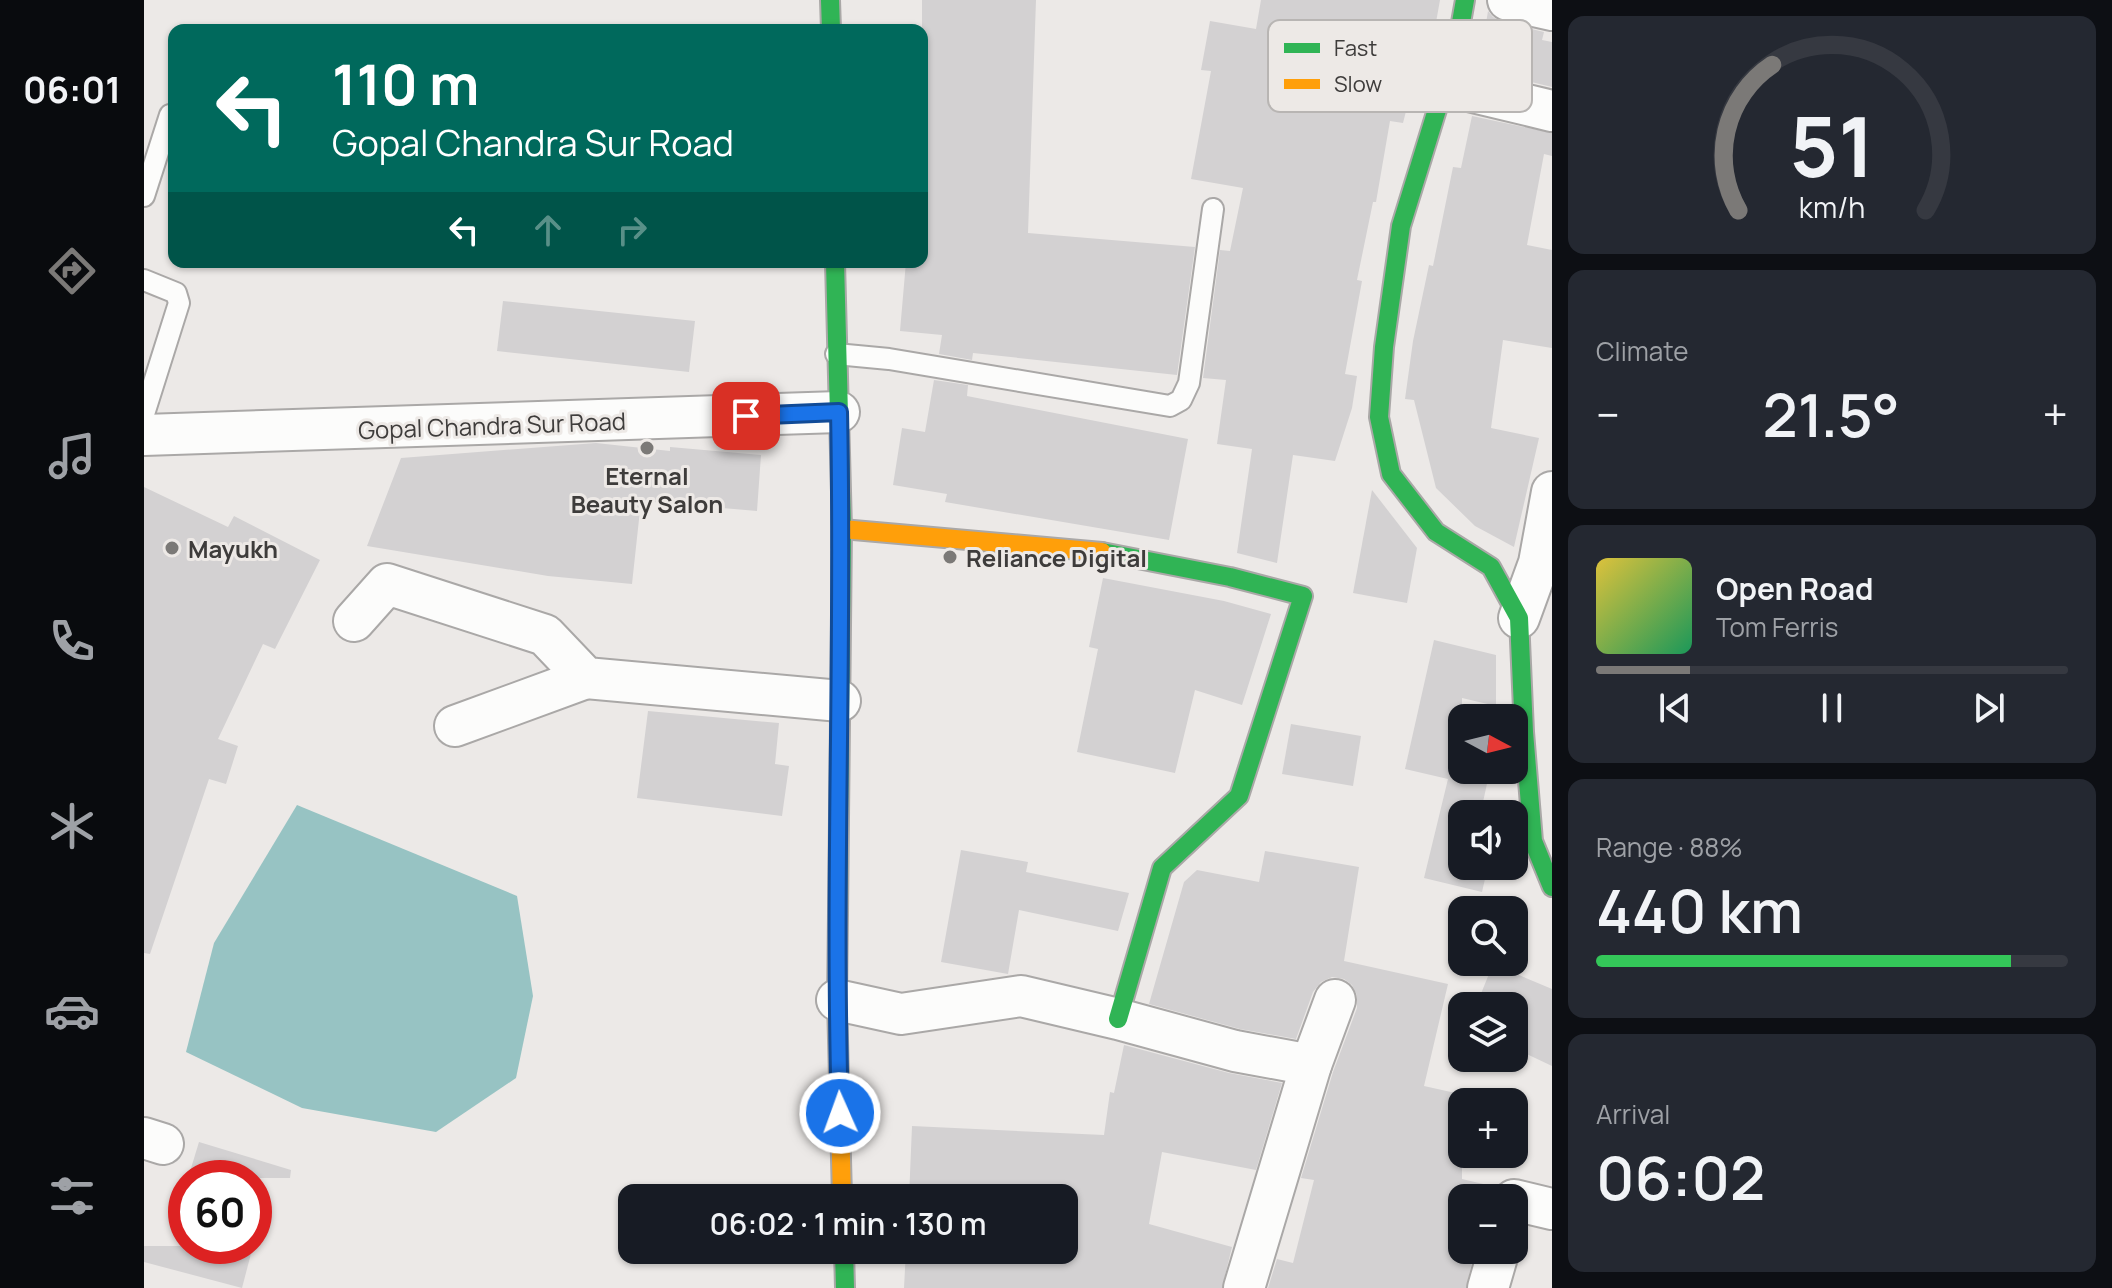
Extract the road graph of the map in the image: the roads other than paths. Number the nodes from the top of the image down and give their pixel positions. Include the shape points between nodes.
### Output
1 (830, 0) edge
2 (1465, 0) edge
3 (1508, 0) edge
4 (1552, 10) edge
5 (1461, 20) edge
6 (831, 24) edge
7 (1532, 106) edge
8 (1552, 111) edge
9 (1436, 112) edge
10 (168, 121) edge
11 (144, 196) edge
12 (1213, 209) dead end
13 (835, 268) edge
14 (144, 280) edge
15 (836, 354) junction
16 (839, 412) junction
17 (144, 414) edge
18 (144, 435) edge
19 (1552, 492) edge
20 (842, 529) junction
21 (1519, 618) junction
22 (354, 621) dead end
23 (586, 678) junction
24 (840, 701) junction
25 (455, 726) dead end
26 (1552, 887) edge
27 (837, 1000) junction
28 (1335, 1000) dead end
29 (1118, 1019) junction
30 (1311, 1065) junction
31 (842, 1184) edge
32 (1528, 1203) edge
33 (1552, 1209) edge
34 (844, 1264) edge
35 (1495, 1264) edge
36 (845, 1288) edge
37 (1244, 1288) edge
38 (1488, 1288) edge

1 - 6 street
2 - 5 street
3 - 4 street
7 - 8 street
9 - 21 street via 1401,226 1379,417 1391,474 1436,532 1491,567
10 - 11 lane
12 - 15 lane via 1189,383 1181,400 1170,406
13 - 15 street
14 - 17 lane via 176,293 179,303
15 - 16 street
16 - 18 street, Gopal Chandra Sur Road
16 - 20 street
19 - 21 street via 1539,563
20 - 24 street
20 - 29 street via 1091,550 1303,596 1239,796 1162,868
21 - 26 street via 1533,841
22 - 23 street via 387,584 545,635
23 - 24 street
23 - 25 street
24 - 27 street
27 - 29 street via 901,1014 1021,996
27 - 31 street
28 - 30 street
29 - 30 street via 1235,1051
30 - 37 street
32 - 33 street
34 - 36 street
35 - 38 street

